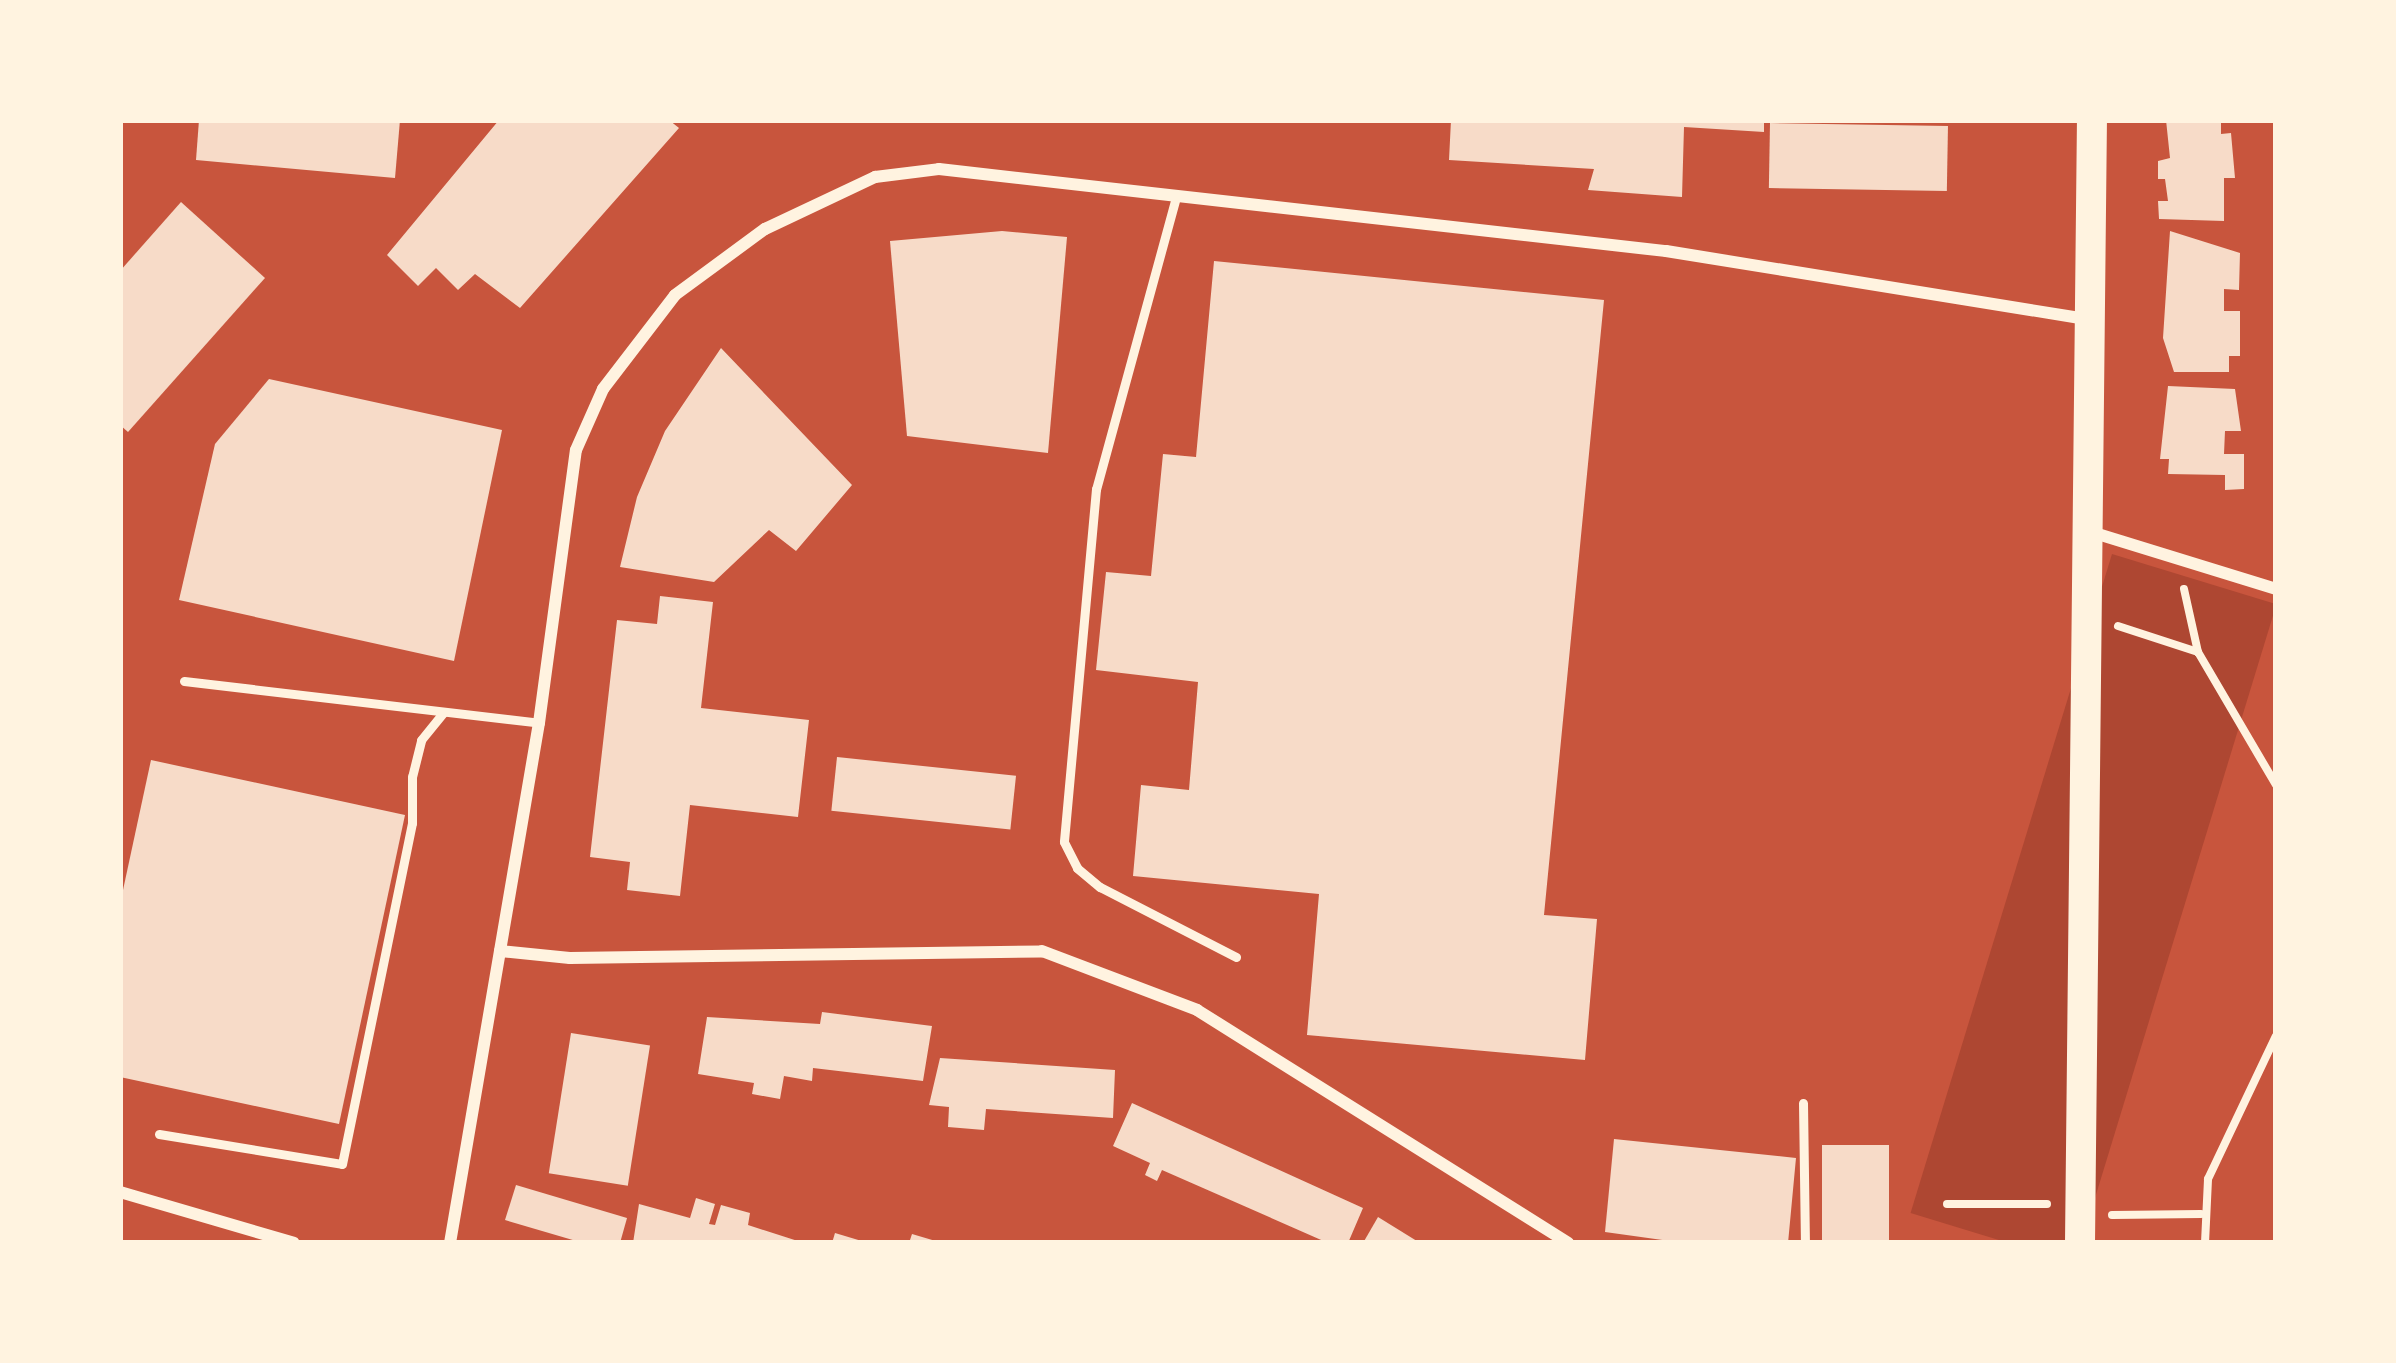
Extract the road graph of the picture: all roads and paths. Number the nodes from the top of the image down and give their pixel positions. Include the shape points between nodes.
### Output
1 (2092, 120) edge
2 (1176, 197) junction
3 (2085, 319) junction
4 (2082, 529) junction
5 (2177, 558) junction
6 (2276, 589) edge
7 (2082, 615) junction
8 (2198, 652) junction
9 (184, 681) dead end
10 (443, 713) junction
11 (539, 723) junction
12 (2276, 785) edge
13 (500, 951) junction
14 (1236, 957) dead end
15 (2276, 1036) edge
16 (1803, 1103) dead end
17 (159, 1134) dead end
18 (120, 1192) edge
19 (1947, 1204) dead end
20 (2030, 1204) dead end
21 (2200, 1214) junction
22 (2080, 1229) edge
23 (294, 1243) edge
24 (451, 1243) edge
25 (1568, 1243) edge
26 (1805, 1243) edge
27 (2205, 1243) edge

1 - 3 main road
2 - 3 street via 1666,250
2 - 11 street via 939,169 875,177 765,229 676,295 604,389 576,451
2 - 14 lane via 1096,489 1064,842 1077,868 1100,887
3 - 4 main road
4 - 5 street
4 - 7 main road
5 - 6 street
5 - 8 path
7 - 8 path
7 - 22 main road
8 - 12 path
9 - 10 lane
10 - 11 lane via 487,711
10 - 17 lane via 421,740 412,777 412,823 342,1164
11 - 13 street
13 - 24 street
13 - 25 street via 570,958 1042,951 1197,1010
15 - 21 path via 2228,1124
16 - 26 lane
18 - 23 street
19 - 20 path
21 - 22 path
21 - 27 path

